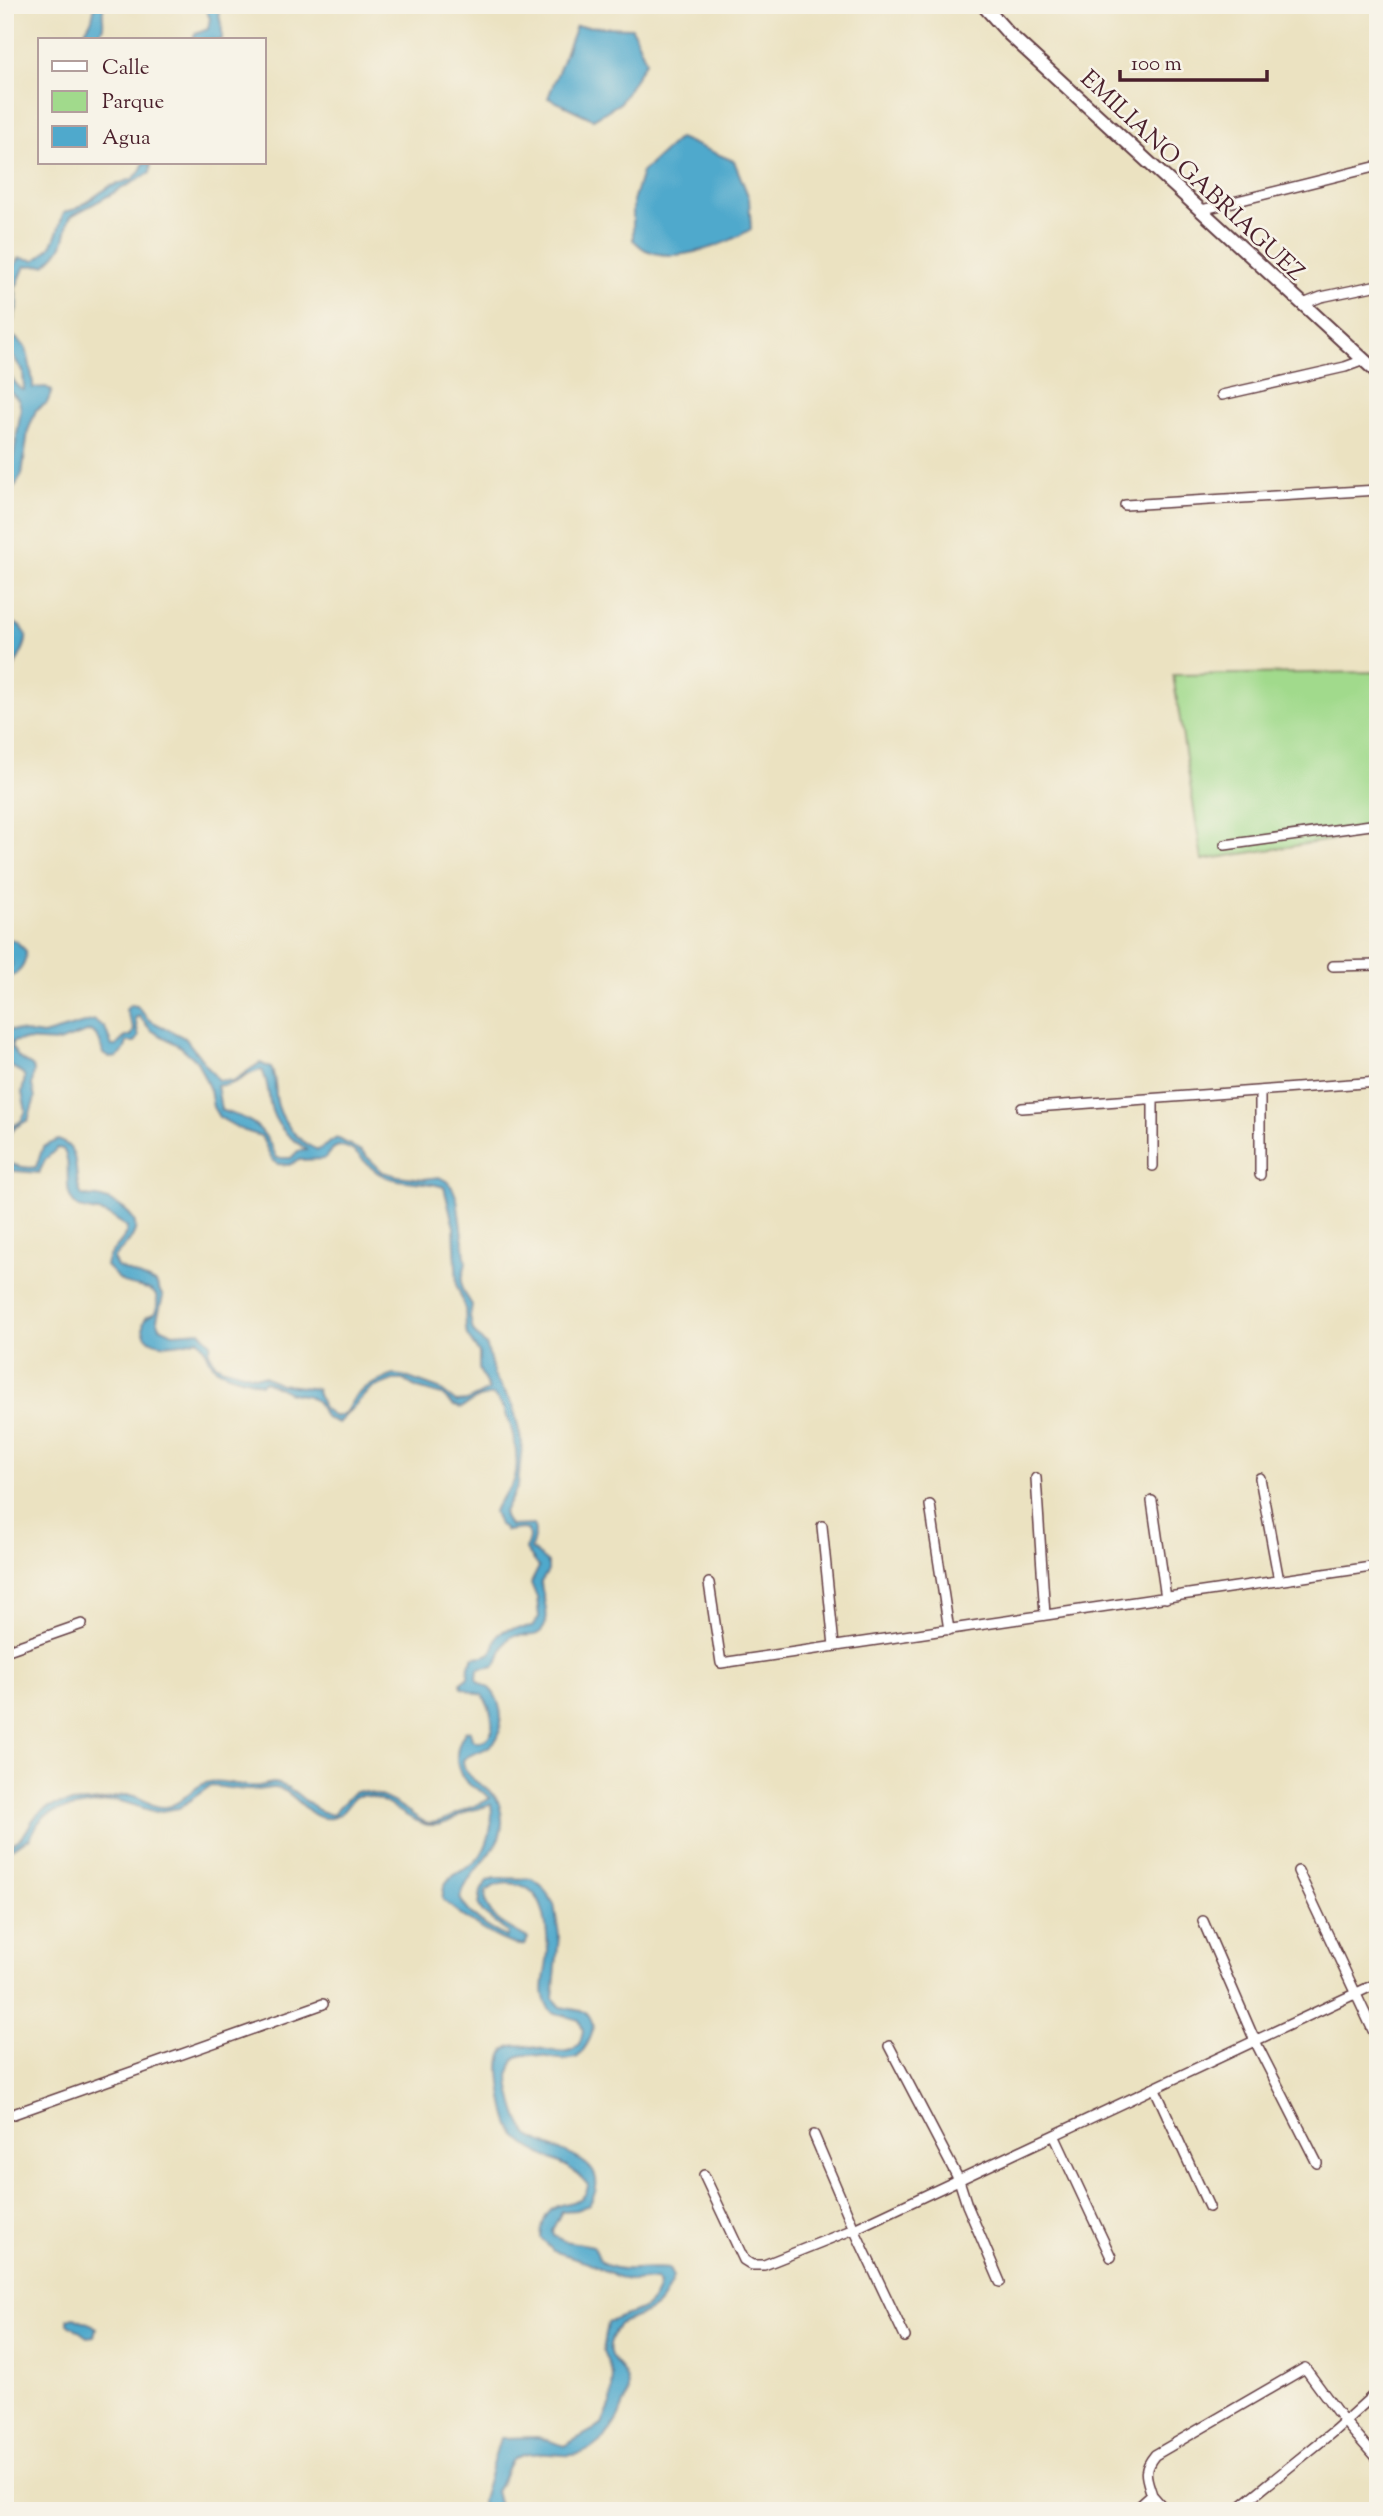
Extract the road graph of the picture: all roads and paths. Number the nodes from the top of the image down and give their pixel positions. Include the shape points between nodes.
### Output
1 (983, 5) edge
2 (1378, 166) edge
3 (1201, 210) junction
4 (1378, 285) edge
5 (1303, 304) junction
6 (1364, 360) junction
7 (1378, 373) edge
8 (1222, 395) dead end
9 (1378, 490) edge
10 (1125, 505) dead end
11 (1378, 824) edge
12 (1225, 845) dead end
13 (1378, 965) edge
14 (1333, 966) dead end
15 (1378, 1082) edge
16 (1260, 1091) junction
17 (1153, 1099) junction
18 (1022, 1108) dead end
19 (1153, 1166) dead end
20 (1260, 1175) dead end
21 (1037, 1478) dead end
22 (1260, 1478) dead end
23 (1152, 1501) dead end
24 (930, 1504) dead end
25 (822, 1526) dead end
26 (1378, 1566) edge
27 (1279, 1581) junction
28 (709, 1583) dead end
29 (1166, 1598) junction
30 (1045, 1615) junction
31 (82, 1624) dead end
32 (949, 1630) junction
33 (834, 1647) junction
34 (5, 1651) edge
35 (1298, 1871) dead end
36 (1203, 1921) dead end
37 (1378, 1983) edge
38 (1355, 1994) junction
39 (323, 2004) dead end
40 (1255, 2041) junction
41 (1378, 2041) edge
42 (889, 2046) dead end
43 (1155, 2089) junction
44 (5, 2117) edge
45 (814, 2136) dead end
46 (1054, 2136) junction
47 (1317, 2162) dead end
48 (704, 2175) dead end
49 (958, 2180) junction
50 (1209, 2207) dead end
51 (855, 2229) junction
52 (1111, 2257) dead end
53 (1000, 2282) dead end
54 (905, 2337) dead end
55 (1378, 2391) edge
56 (1344, 2421) junction
57 (1378, 2460) edge
58 (1152, 2495) junction
59 (1134, 2511) edge
60 (1166, 2511) edge
61 (1236, 2511) edge

1 - 3 main road, EMILIANO GABRIAGUEZ
2 - 3 street
3 - 5 main road, EMILIANO GABRIAGUEZ
4 - 5 street
5 - 6 main road, EMILIANO GABRIAGUEZ
6 - 7 main road, EMILIANO GABRIAGUEZ
6 - 8 street
9 - 10 street
11 - 12 street
13 - 14 street
15 - 16 street
16 - 17 street
16 - 20 street
17 - 18 street
17 - 19 street
21 - 30 street
22 - 27 street
23 - 29 street
24 - 32 street
25 - 33 street
26 - 27 street
27 - 29 street
28 - 33 street via 721,1663
29 - 30 street
30 - 32 street
31 - 34 street
32 - 33 street
35 - 38 street
36 - 40 street
37 - 38 street
38 - 40 street
38 - 41 street
39 - 44 street
40 - 43 street
40 - 47 street
42 - 49 street
43 - 46 street
43 - 50 street
45 - 51 street
46 - 49 street
46 - 52 street
48 - 51 street via 744,2260 752,2265 764,2265
49 - 51 street
49 - 53 street
51 - 54 street
55 - 56 street
56 - 57 street
56 - 58 street via 1305,2368 1155,2455 1145,2474
56 - 61 street
58 - 59 street
58 - 60 street

